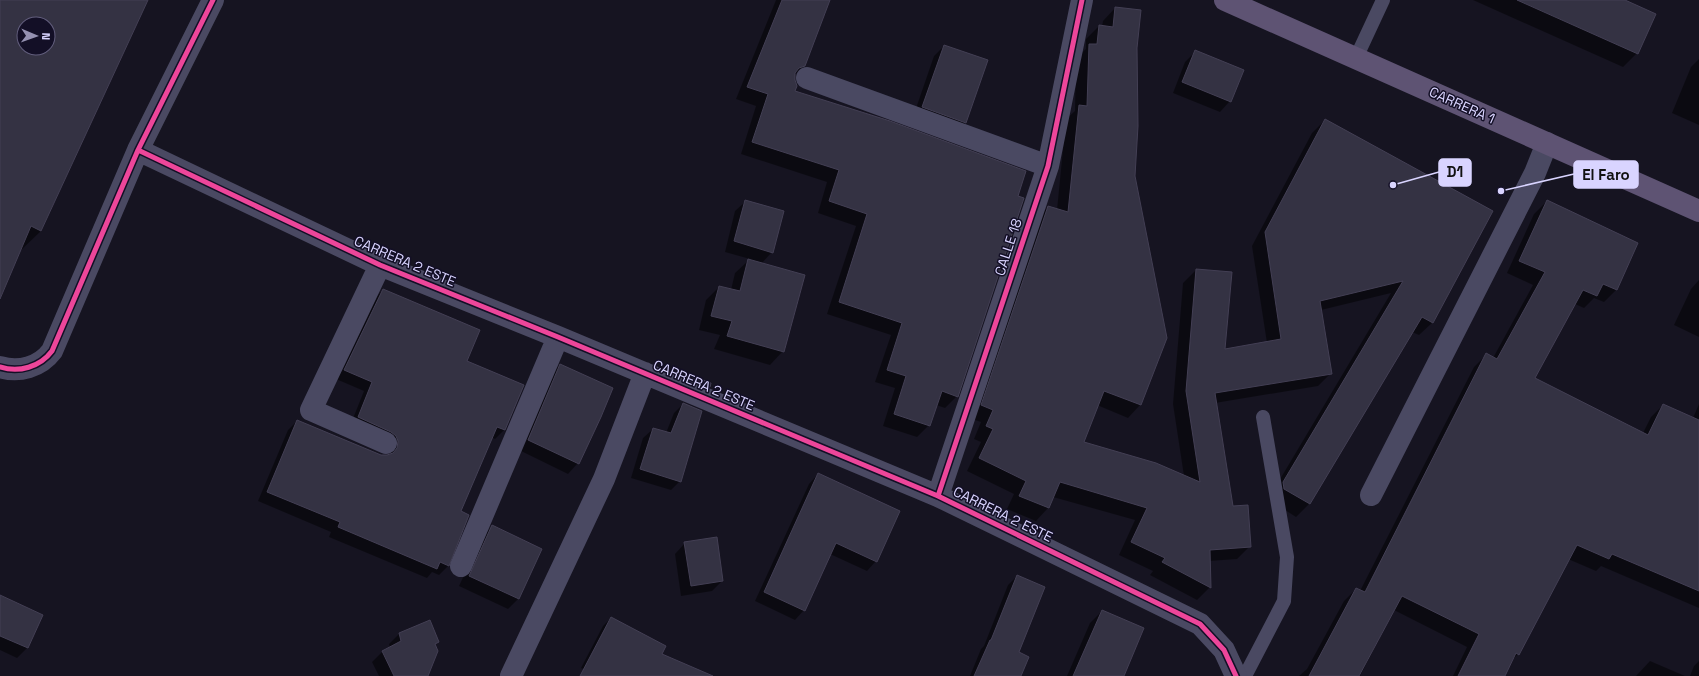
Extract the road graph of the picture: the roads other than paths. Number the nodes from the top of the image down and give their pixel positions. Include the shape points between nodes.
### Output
1 (212, 0) edge
2 (1082, 0) edge
3 (1225, 0) edge
4 (1383, 0) edge
5 (1356, 58) junction
6 (807, 78) dead end
7 (1547, 143) junction
8 (138, 150) junction
9 (1048, 166) junction
10 (1699, 211) edge
11 (380, 265) junction
12 (558, 337) junction
13 (0, 367) edge
14 (645, 374) junction
15 (1263, 417) dead end
16 (386, 443) dead end
17 (1371, 495) dead end
18 (938, 496) junction
19 (460, 566) dead end
20 (511, 676) edge
21 (1236, 676) edge
22 (1245, 676) edge

1 - 8 street
2 - 9 street, CALLE 18
3 - 5 main road, CARRERA 1
4 - 5 lane
5 - 7 main road, CARRERA 1
6 - 9 street
7 - 10 main road, CARRERA 1
7 - 17 street via 1535,174
8 - 11 street, CARRERA 2 ESTE
8 - 13 street via 52,351 44,361 30,368
9 - 18 street, CALLE 18
11 - 12 street, CARRERA 2 ESTE
11 - 16 street via 311,410
12 - 14 street, CARRERA 2 ESTE
12 - 19 street
14 - 18 street, CARRERA 2 ESTE
14 - 20 street via 604,479
15 - 22 lane via 1287,557 1284,601
18 - 21 street, CARRERA 2 ESTE via 1200,624 1224,650

